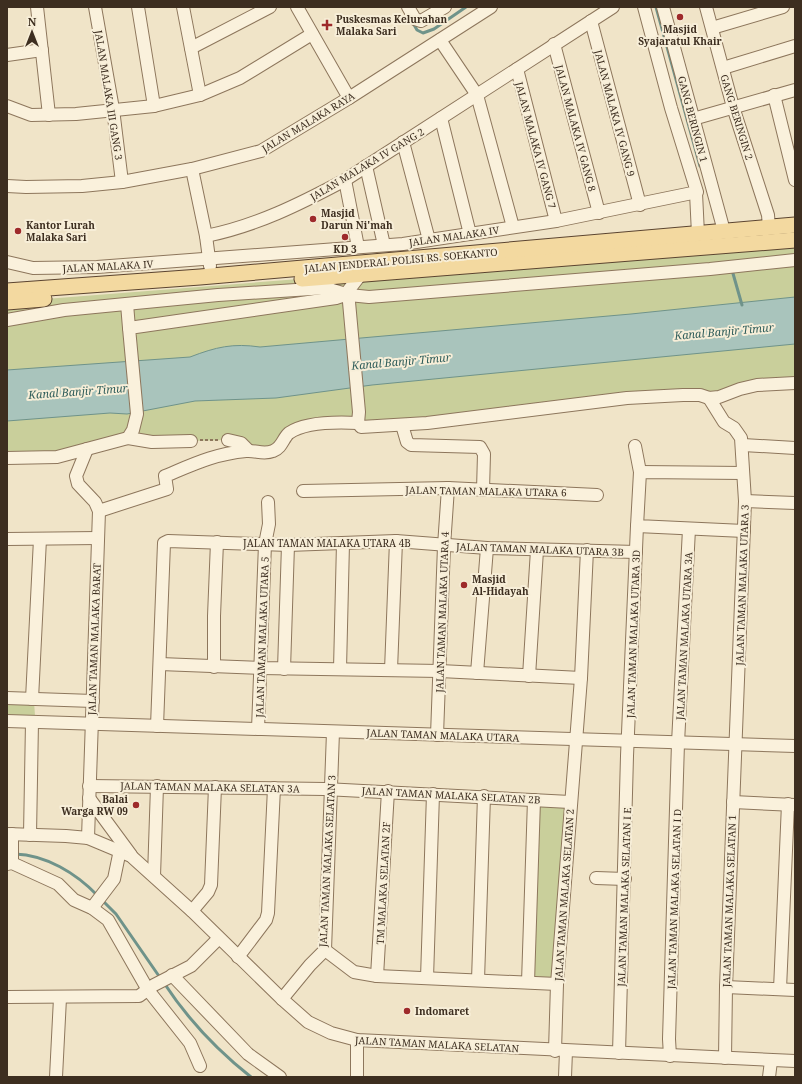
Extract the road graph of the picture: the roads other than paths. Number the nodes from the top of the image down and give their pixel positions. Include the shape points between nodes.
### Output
1 (37, 7) edge
2 (95, 7) edge
3 (138, 7) edge
4 (183, 7) edge
5 (270, 7) edge
6 (297, 7) edge
7 (408, 7) edge
8 (445, 7) edge
9 (491, 7) edge
10 (612, 7) edge
11 (644, 7) edge
12 (664, 7) edge
13 (706, 7) edge
14 (784, 7) edge
15 (590, 21) junction
16 (712, 28) junction
17 (312, 34) junction
18 (440, 40) junction
19 (554, 44) junction
20 (795, 46) edge
21 (191, 48) junction
22 (42, 50) junction
23 (7, 55) edge
24 (723, 68) junction
25 (516, 69) junction
26 (795, 90) edge
27 (200, 95) junction
28 (477, 95) junction
29 (774, 95) junction
30 (349, 98) junction
31 (687, 102) junction
32 (7, 106) edge
33 (154, 106) junction
34 (733, 107) junction
35 (673, 108) junction
36 (113, 109) junction
37 (49, 115) junction
38 (441, 118) junction
39 (693, 119) junction
40 (403, 142) junction
41 (366, 166) junction
42 (192, 169) junction
43 (345, 180) junction
44 (795, 180) edge
45 (122, 182) junction
46 (7, 186) edge
47 (696, 192) junction
48 (640, 205) junction
49 (599, 213) junction
50 (556, 221) junction
51 (795, 225) edge
52 (513, 227) junction
53 (769, 227) junction
54 (724, 231) junction
55 (470, 234) junction
56 (698, 234) junction
57 (206, 236) junction
58 (429, 240) junction
59 (795, 240) edge
60 (384, 245) junction
61 (358, 247) junction
62 (209, 260) junction
63 (795, 260) edge
64 (7, 262) edge
65 (361, 274) junction
66 (211, 276) junction
67 (336, 276) junction
68 (7, 292) edge
69 (348, 293) junction
70 (7, 302) edge
71 (127, 304) junction
72 (7, 320) edge
73 (129, 328) junction
74 (795, 383) edge
75 (709, 398) junction
76 (359, 417) junction
77 (402, 425) junction
78 (128, 438) junction
79 (228, 440) road end
80 (191, 441) road end
81 (743, 445) junction
82 (635, 446) dead end
83 (795, 448) edge
84 (86, 449) junction
85 (248, 450) junction
86 (7, 458) edge
87 (640, 472) junction
88 (743, 473) junction
89 (448, 488) junction
90 (483, 490) junction
91 (303, 491) dead end
92 (597, 495) dead end
93 (745, 501) junction
94 (268, 502) dead end
95 (795, 503) edge
96 (98, 511) junction
97 (637, 526) junction
98 (689, 529) junction
99 (744, 531) junction
100 (98, 538) junction
101 (7, 539) edge
102 (40, 539) junction
103 (396, 541) junction
104 (217, 542) junction
105 (343, 543) junction
106 (265, 544) junction
107 (288, 545) junction
108 (444, 546) junction
109 (486, 548) junction
110 (537, 550) junction
111 (587, 550) junction
112 (636, 552) junction
113 (160, 664) junction
114 (214, 667) junction
115 (261, 668) junction
116 (284, 668) junction
117 (340, 669) junction
118 (391, 670) junction
119 (440, 671) junction
120 (477, 673) junction
121 (529, 676) junction
122 (581, 678) junction
123 (7, 698) edge
124 (32, 699) junction
125 (93, 701) junction
126 (7, 722) edge
127 (32, 722) junction
128 (92, 724) junction
129 (157, 726) junction
130 (258, 729) junction
131 (333, 732) junction
132 (437, 735) junction
133 (576, 739) junction
134 (628, 741) junction
135 (678, 743) junction
136 (736, 744) junction
137 (795, 746) edge
138 (157, 786) junction
139 (215, 787) junction
140 (274, 788) junction
141 (331, 789) junction
142 (388, 791) junction
143 (89, 792) junction
144 (434, 794) junction
145 (484, 796) junction
146 (534, 800) junction
147 (570, 802) junction
148 (733, 802) junction
149 (792, 805) edge
150 (30, 834) junction
151 (10, 838) edge
152 (88, 838) junction
153 (120, 850) junction
154 (131, 856) junction
155 (10, 861) edge
156 (154, 876) junction
157 (596, 878) dead end
158 (624, 879) junction
159 (95, 905) junction
160 (192, 911) junction
161 (218, 939) junction
162 (325, 950) junction
163 (238, 957) junction
164 (170, 976) junction
165 (377, 976) junction
166 (427, 978) junction
167 (478, 980) junction
168 (528, 982) junction
169 (557, 984) junction
170 (726, 987) junction
171 (151, 988) junction
172 (780, 989) junction
173 (795, 990) edge
174 (7, 997) edge
175 (60, 998) junction
176 (282, 999) junction
177 (357, 1040) junction
178 (561, 1051) junction
179 (620, 1053) junction
180 (670, 1056) junction
181 (725, 1058) junction
182 (771, 1061) junction
183 (795, 1061) edge
184 (200, 1066) dead end
185 (56, 1077) edge
186 (280, 1077) edge
187 (357, 1077) edge
188 (564, 1077) edge
189 (769, 1077) edge

1 - 22 street
2 - 36 street, JALAN MALAKA III GANG 3
3 - 33 street
4 - 21 street
5 - 21 street
6 - 17 street
7 - 8 street via 413,17 421,21
9 - 18 street, JALAN MALAKA RAYA
10 - 15 street, JALAN MALAKA IV GANG 2
11 - 35 street
12 - 31 street, GANG BERINGIN 1
13 - 16 street, GANG BERINGIN 2
14 - 16 street
15 - 19 street, JALAN MALAKA IV GANG 2
15 - 48 street, JALAN MALAKA IV GANG 9
16 - 24 street, GANG BERINGIN 2
17 - 27 street via 240,78
17 - 30 street
18 - 28 street
18 - 30 street, JALAN MALAKA RAYA
19 - 25 street, JALAN MALAKA IV GANG 2
19 - 49 street, JALAN MALAKA IV GANG 8
20 - 24 street
21 - 27 street
22 - 23 street
22 - 37 street
24 - 34 street, GANG BERINGIN 2
25 - 28 street, JALAN MALAKA IV GANG 2
25 - 50 street, JALAN MALAKA IV GANG 7
26 - 29 street
27 - 33 street
28 - 38 street, JALAN MALAKA IV GANG 2
28 - 52 street
29 - 34 street
29 - 44 street
30 - 42 street, JALAN MALAKA RAYA via 261,151
31 - 35 street
31 - 39 street, GANG BERINGIN 1
32 - 37 street via 31,115
33 - 36 street
34 - 39 street
34 - 53 street, GANG BERINGIN 2 via 768,215
35 - 47 street via 698,188
36 - 37 street
36 - 45 street, JALAN MALAKA III GANG 3
38 - 40 street, JALAN MALAKA IV GANG 2
38 - 55 street
39 - 54 street, GANG BERINGIN 1
40 - 41 street, JALAN MALAKA IV GANG 2
40 - 58 street
41 - 43 street, JALAN MALAKA IV GANG 2
41 - 60 street
42 - 45 street, JALAN MALAKA RAYA
42 - 57 street
43 - 57 street, JALAN MALAKA IV GANG 2 via 301,203 238,230
43 - 61 street
45 - 46 street, JALAN MALAKA RAYA via 26,188
47 - 48 street, JALAN MALAKA IV
47 - 56 street
48 - 49 street, JALAN MALAKA IV
49 - 50 street, JALAN MALAKA IV
50 - 52 street, JALAN MALAKA IV
51 - 53 main road, JALAN JENDERAL POLISI RS. SOEKANTO
52 - 55 street, JALAN MALAKA IV
53 - 54 main road, JALAN JENDERAL POLISI RS. SOEKANTO
54 - 56 main road, JALAN JENDERAL POLISI RS. SOEKANTO
55 - 58 street, JALAN MALAKA IV
56 - 66 main road, JALAN JENDERAL POLISI RS. SOEKANTO
57 - 62 street
58 - 60 street, JALAN MALAKA IV
59 - 65 main road, JALAN JENDERAL POLISI RS. SOEKANTO
60 - 61 street, JALAN MALAKA IV
61 - 62 street, JALAN MALAKA IV
62 - 64 street, JALAN MALAKA IV via 43,268
62 - 66 street
63 - 69 street via 369,297
65 - 67 main road, JALAN JENDERAL POLISI RS. SOEKANTO
65 - 69 street
66 - 68 main road, JALAN JENDERAL POLISI RS. SOEKANTO
67 - 69 street
67 - 70 main road, JALAN JENDERAL POLISI RS. SOEKANTO
69 - 71 street via 326,288
69 - 73 street via 336,298
69 - 76 street
71 - 72 street via 64,310
71 - 73 street
73 - 78 street via 137,414
74 - 75 street via 757,386
75 - 77 street via 683,395 627,398
75 - 81 street, JALAN TAMAN MALAKA UTARA 3 via 724,422 734,428 742,438
76 - 77 street via 360,427 364,428
76 - 85 street via 295,430 273,451 261,454
77 - 90 street via 407,442 411,445 480,447 484,454
78 - 80 street via 152,442
78 - 84 street
79 - 85 street via 241,443
81 - 83 street
81 - 88 street, JALAN TAMAN MALAKA UTARA 3
82 - 87 street, JALAN TAMAN MALAKA UTARA 3D
84 - 86 street via 57,457
84 - 96 street via 76,476 78,484 95,502
85 - 96 street via 195,462 165,476 167,488
87 - 88 street
87 - 97 street, JALAN TAMAN MALAKA UTARA 3D
88 - 93 street, JALAN TAMAN MALAKA UTARA 3
89 - 90 street, JALAN TAMAN MALAKA UTARA 6
89 - 91 street, JALAN TAMAN MALAKA UTARA 6
89 - 108 street, JALAN TAMAN MALAKA UTARA 4
90 - 92 street, JALAN TAMAN MALAKA UTARA 6
93 - 95 street
93 - 99 street, JALAN TAMAN MALAKA UTARA 3
94 - 106 street, JALAN TAMAN MALAKA UTARA 5 via 269,524
96 - 100 street, JALAN TAMAN MALAKA BARAT
97 - 98 street
97 - 112 street, JALAN TAMAN MALAKA UTARA 3D
98 - 99 street
98 - 135 street, JALAN TAMAN MALAKA UTARA 3A
99 - 136 street, JALAN TAMAN MALAKA UTARA 3
100 - 102 street
100 - 125 street, JALAN TAMAN MALAKA BARAT
101 - 102 street
102 - 124 street
103 - 105 street, JALAN TAMAN MALAKA UTARA 4B
103 - 108 street, JALAN TAMAN MALAKA UTARA 4B
103 - 118 street
104 - 106 street, JALAN TAMAN MALAKA UTARA 4B
104 - 113 street, JALAN TAMAN MALAKA UTARA 4B via 170,540 164,543
104 - 114 street
105 - 107 street, JALAN TAMAN MALAKA UTARA 4B
105 - 117 street
106 - 107 street, JALAN TAMAN MALAKA UTARA 4B
106 - 115 street, JALAN TAMAN MALAKA UTARA 5
107 - 116 street
108 - 109 street, JALAN TAMAN MALAKA UTARA 3B
108 - 119 street, JALAN TAMAN MALAKA UTARA 4
109 - 110 street, JALAN TAMAN MALAKA UTARA 3B
109 - 120 street
110 - 111 street, JALAN TAMAN MALAKA UTARA 3B
110 - 121 street
111 - 112 street, JALAN TAMAN MALAKA UTARA 3B
111 - 122 street, JALAN TAMAN MALAKA SELATAN 2
112 - 134 street, JALAN TAMAN MALAKA UTARA 3D
113 - 114 street
113 - 129 street
114 - 115 street
115 - 116 street
115 - 130 street, JALAN TAMAN MALAKA UTARA 5
116 - 117 street
117 - 118 street
118 - 119 street
119 - 120 street
119 - 132 street, JALAN TAMAN MALAKA UTARA 4
120 - 121 street
121 - 122 street
122 - 133 street, JALAN TAMAN MALAKA SELATAN 2
123 - 124 street
124 - 125 street
125 - 128 street, JALAN TAMAN MALAKA BARAT
126 - 127 street, JALAN TAMAN MALAKA UTARA
127 - 128 street, JALAN TAMAN MALAKA UTARA
127 - 150 street
128 - 129 street, JALAN TAMAN MALAKA UTARA
128 - 143 street, JALAN TAMAN MALAKA BARAT
129 - 130 street, JALAN TAMAN MALAKA UTARA
130 - 131 street, JALAN TAMAN MALAKA UTARA
131 - 132 street, JALAN TAMAN MALAKA UTARA
131 - 141 street, JALAN TAMAN MALAKA SELATAN 3
132 - 133 street, JALAN TAMAN MALAKA UTARA
133 - 134 street, JALAN TAMAN MALAKA UTARA
133 - 147 street, JALAN TAMAN MALAKA SELATAN 2
134 - 135 street, JALAN TAMAN MALAKA UTARA
134 - 158 street, JALAN TAMAN MALAKA SELATAN I E
135 - 136 street, JALAN TAMAN MALAKA UTARA
135 - 180 street, JALAN TAMAN MALAKA SELATAN I D
136 - 137 street, JALAN TAMAN MALAKA UTARA
136 - 148 street, JALAN TAMAN MALAKA SELATAN 1
138 - 139 street, JALAN TAMAN MALAKA SELATAN 3A
138 - 143 street, JALAN TAMAN MALAKA SELATAN 3A
138 - 156 street
139 - 140 street, JALAN TAMAN MALAKA SELATAN 3A
139 - 160 street via 211,885
140 - 141 street, JALAN TAMAN MALAKA SELATAN 3A
140 - 163 street via 268,913 266,920
141 - 142 street, JALAN TAMAN MALAKA SELATAN 2B
141 - 162 street, JALAN TAMAN MALAKA SELATAN 3
142 - 144 street, JALAN TAMAN MALAKA SELATAN 2B
142 - 165 street, TM MALAKA SELATAN 2F
143 - 152 street, JALAN TAMAN MALAKA BARAT
143 - 154 street
144 - 145 street, JALAN TAMAN MALAKA SELATAN 2B
144 - 166 street
145 - 146 street, JALAN TAMAN MALAKA SELATAN 2B
145 - 167 street
146 - 147 street, JALAN TAMAN MALAKA SELATAN 2B
146 - 168 street
147 - 169 street, JALAN TAMAN MALAKA SELATAN 2
148 - 149 street
148 - 170 street, JALAN TAMAN MALAKA SELATAN 1
149 - 172 street
150 - 151 street, JALAN TAMAN MALAKA SELATAN
150 - 152 street, JALAN TAMAN MALAKA SELATAN
151 - 155 street
152 - 153 street, JALAN TAMAN MALAKA SELATAN
153 - 154 street, JALAN TAMAN MALAKA SELATAN
153 - 159 street via 114,879
154 - 156 street, JALAN TAMAN MALAKA SELATAN
155 - 159 street via 58,884 74,900
156 - 160 street, JALAN TAMAN MALAKA SELATAN
157 - 158 street
158 - 179 street, JALAN TAMAN MALAKA SELATAN I E
159 - 171 street via 108,920
160 - 161 street, JALAN TAMAN MALAKA SELATAN
161 - 163 street, JALAN TAMAN MALAKA SELATAN
161 - 164 street via 191,966
162 - 165 street via 354,972
162 - 176 street, JALAN TAMAN MALAKA SELATAN 3
163 - 176 street, JALAN TAMAN MALAKA SELATAN
164 - 171 street
164 - 186 street via 248,1054
165 - 166 street
166 - 167 street
167 - 168 street
168 - 169 street
169 - 178 street, JALAN TAMAN MALAKA SELATAN 2
170 - 172 street
170 - 181 street, JALAN TAMAN MALAKA SELATAN 1
171 - 175 street via 134,997
171 - 184 street via 190,1043
172 - 173 street
174 - 175 street
175 - 185 street
176 - 177 street, JALAN TAMAN MALAKA SELATAN via 308,1022 331,1033
177 - 178 street, JALAN TAMAN MALAKA SELATAN
177 - 187 street
178 - 179 street, JALAN TAMAN MALAKA SELATAN
178 - 188 street, JALAN TAMAN MALAKA SELATAN 2
179 - 180 street, JALAN TAMAN MALAKA SELATAN
180 - 181 street, JALAN TAMAN MALAKA SELATAN
181 - 182 street, JALAN TAMAN MALAKA SELATAN
182 - 183 street, JALAN TAMAN MALAKA SELATAN
182 - 189 street

